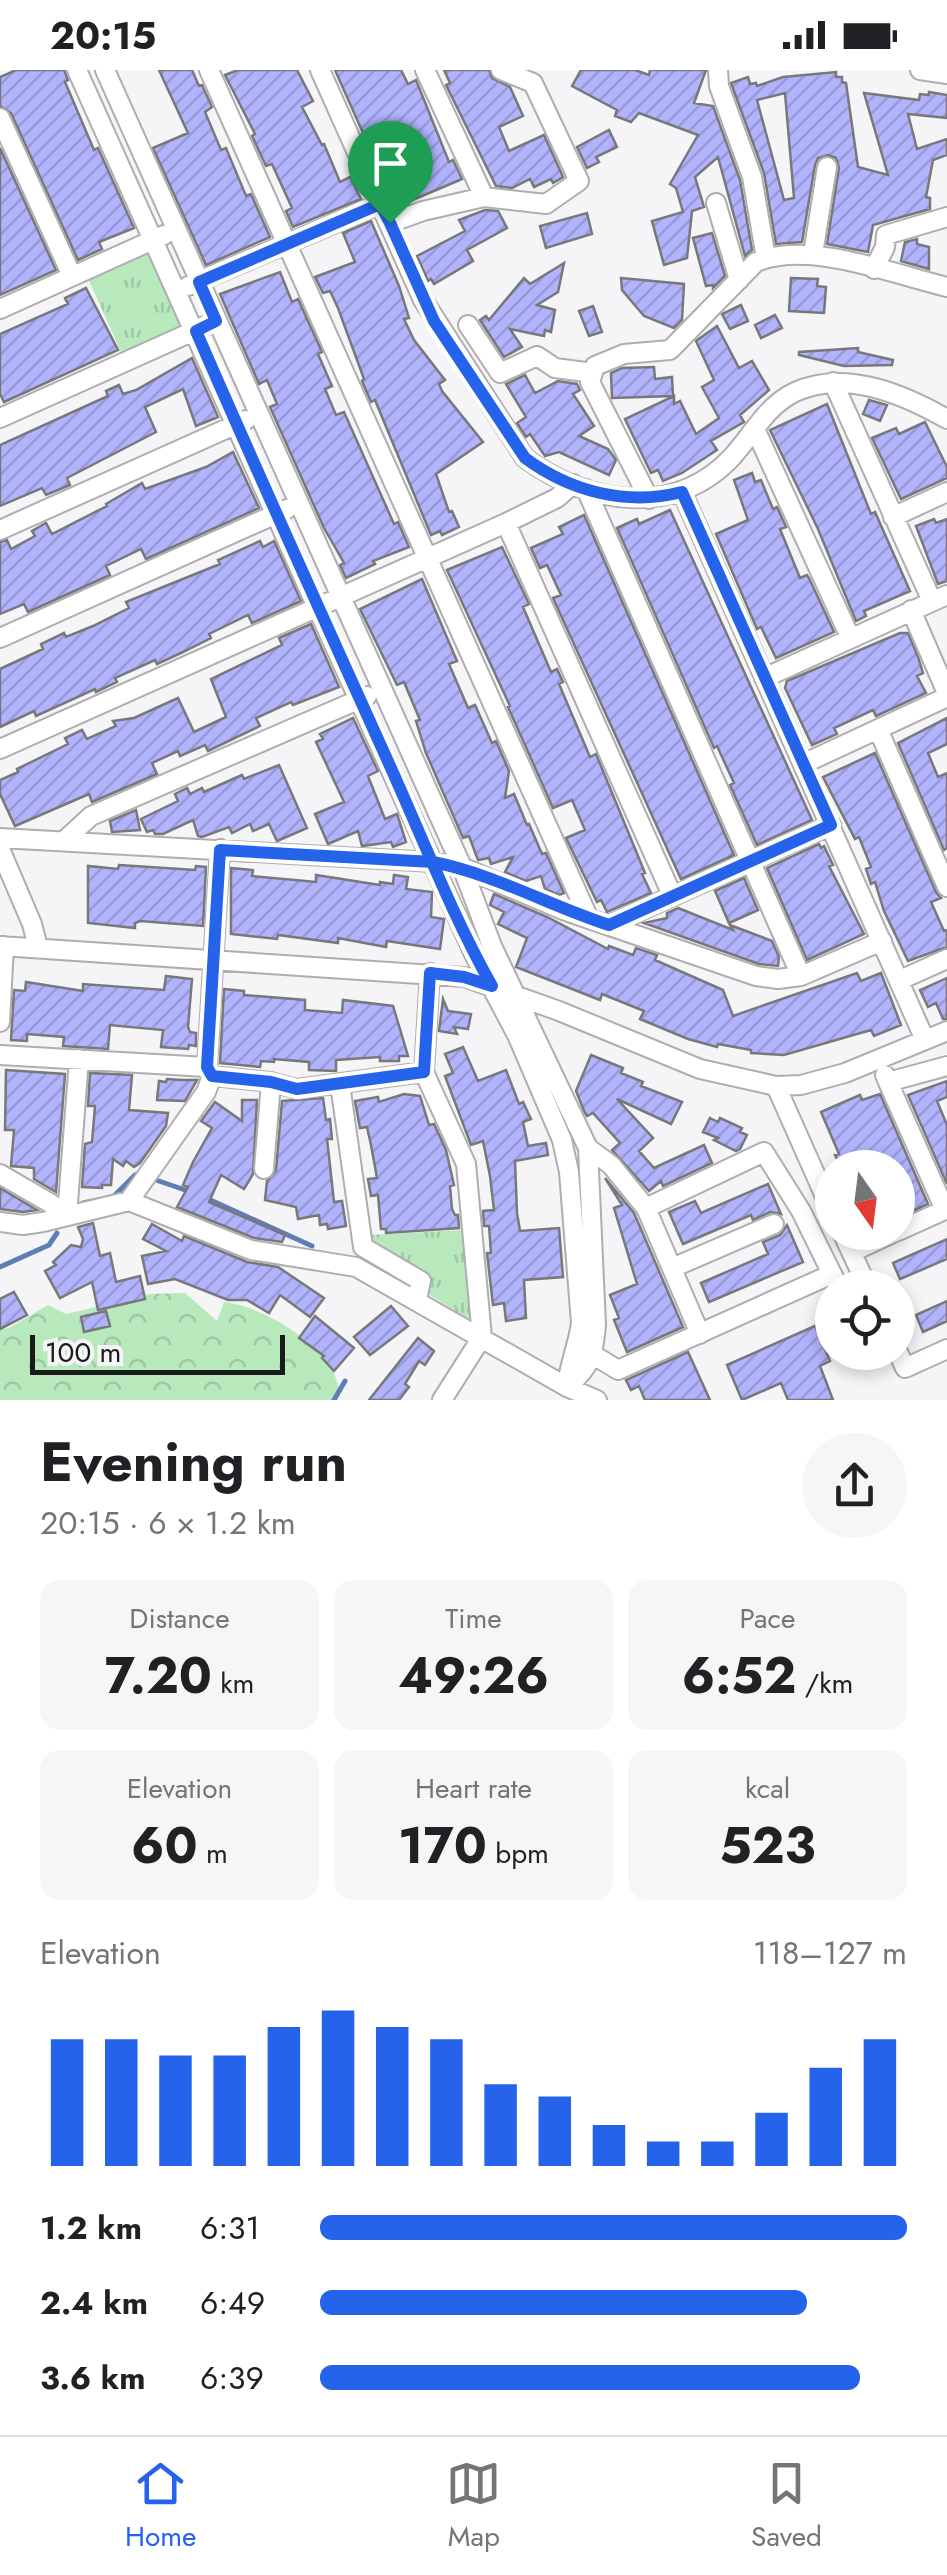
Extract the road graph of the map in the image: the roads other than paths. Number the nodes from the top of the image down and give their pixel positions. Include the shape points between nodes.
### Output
1 (77, 70) edge
2 (106, 70) edge
3 (209, 70) edge
4 (320, 70) edge
5 (425, 70) edge
6 (501, 70) edge
7 (718, 70) edge
8 (920, 70) edge
9 (947, 74) edge
10 (0, 118) edge
11 (131, 128) junction
12 (108, 138) junction
13 (828, 167) dead end
14 (484, 197) junction
15 (716, 203) dead end
16 (380, 204) junction
17 (947, 217) edge
18 (390, 223) junction
19 (176, 229) junction
20 (154, 239) junction
21 (287, 244) junction
22 (814, 254) junction
23 (766, 258) junction
24 (874, 269) junction
25 (72, 276) junction
26 (739, 280) junction
27 (199, 282) junction
28 (947, 288) edge
29 (178, 290) junction
30 (0, 309) edge
31 (216, 321) junction
32 (468, 325) dead end
33 (196, 331) junction
34 (593, 373) junction
35 (832, 382) junction
36 (259, 414) junction
37 (0, 418) edge
38 (947, 419) edge
39 (236, 424) junction
40 (755, 429) junction
41 (579, 487) junction
42 (682, 492) junction
43 (947, 492) edge
44 (648, 498) junction
45 (299, 504) junction
46 (278, 514) junction
47 (893, 517) junction
48 (506, 522) junction
49 (0, 530) edge
50 (429, 557) junction
51 (341, 598) junction
52 (940, 598) edge
53 (317, 607) junction
54 (911, 610) junction
55 (850, 637) junction
56 (0, 638) edge
57 (764, 678) junction
58 (382, 689) junction
59 (947, 695) edge
60 (360, 699) junction
61 (878, 729) junction
62 (0, 749) edge
63 (803, 764) junction
64 (831, 825) junction
65 (0, 838) edge
66 (66, 839) junction
67 (0, 849) edge
68 (220, 850) junction
69 (749, 861) junction
70 (433, 862) junction
71 (462, 868) junction
72 (7, 880) edge
73 (947, 887) edge
74 (672, 894) junction
75 (589, 919) junction
76 (609, 925) junction
77 (882, 942) junction
78 (2, 946) edge
79 (38, 947) junction
80 (213, 958) junction
81 (947, 958) edge
82 (430, 973) junction
83 (801, 976) junction
84 (900, 980) junction
85 (492, 986) junction
86 (517, 996) junction
87 (0, 1022) edge
88 (947, 1031) edge
89 (925, 1040) junction
90 (0, 1055) edge
91 (79, 1059) junction
92 (878, 1060) junction
93 (947, 1066) edge
94 (210, 1072) junction
95 (424, 1072) junction
96 (271, 1082) junction
97 (888, 1082) junction
98 (340, 1084) junction
99 (776, 1086) junction
100 (588, 1148) junction
101 (264, 1169) dead end
102 (0, 1174) edge
103 (815, 1174) edge
104 (128, 1202) junction
105 (646, 1208) junction
106 (946, 1210) edge
107 (67, 1216) junction
108 (0, 1222) edge
109 (774, 1224) dead end
110 (915, 1224) edge
111 (856, 1250) edge
112 (852, 1252) joint
113 (672, 1268) junction
114 (830, 1270) edge
115 (860, 1270) edge
116 (815, 1289) edge
117 (417, 1299) junction
118 (700, 1334) junction
119 (482, 1336) junction
120 (947, 1349) edge
121 (592, 1354) junction
122 (915, 1363) edge
123 (567, 1387) junction
124 (442, 1400) edge
125 (597, 1400) edge

1 - 12 street
2 - 11 street
3 - 21 street
4 - 16 street
5 - 14 street
6 - 14 street via 533,83 579,181 546,204
7 - 23 street via 752,177
8 - 9 street
10 - 25 street
11 - 12 street
11 - 19 street
12 - 20 street
13 - 22 street
14 - 18 street
15 - 26 street
16 - 18 street
16 - 21 street
17 - 24 street via 886,235
18 - 41 street via 434,321 525,458
19 - 20 street
19 - 27 street
20 - 25 street
20 - 29 street
21 - 27 street
21 - 50 street
22 - 23 street
22 - 24 street
23 - 26 street
24 - 28 street
25 - 30 street
26 - 34 street via 670,350 624,354
27 - 29 street
27 - 31 street
29 - 33 street
31 - 33 street
31 - 36 street
32 - 34 street via 500,373 537,356 555,368
33 - 37 street
33 - 39 street
34 - 44 street via 590,382
35 - 38 street via 879,390
35 - 40 street via 780,401
35 - 47 street
36 - 39 street
36 - 45 street
39 - 46 street
39 - 49 street
40 - 42 street via 714,475
40 - 55 street
41 - 44 street via 614,498
41 - 48 street
41 - 69 street
42 - 44 street
42 - 57 street
43 - 47 street
45 - 46 street
45 - 51 street
46 - 53 street
46 - 56 street
47 - 52 street
48 - 50 street
48 - 74 street
50 - 51 street
50 - 75 street
51 - 53 street
51 - 58 street
52 - 54 street
53 - 60 street
53 - 62 street
54 - 55 street
54 - 59 street
55 - 57 street
57 - 63 street
58 - 60 street
58 - 71 street
59 - 61 street
60 - 66 street via 91,816
60 - 70 street
61 - 63 street
61 - 73 street
63 - 64 street
64 - 69 street
64 - 77 street
65 - 66 street
66 - 68 street
67 - 72 street
68 - 70 street
68 - 80 street
69 - 74 street
69 - 83 street
70 - 71 street
70 - 85 street
71 - 75 street
71 - 86 street
72 - 79 street
74 - 76 street
75 - 76 street
76 - 83 street via 756,976
77 - 83 street
77 - 84 street
78 - 79 street
78 - 87 street
79 - 80 street
80 - 82 street
80 - 94 street
81 - 84 street
82 - 85 street
82 - 95 street
84 - 89 street
85 - 86 street
85 - 123 street via 562,1140 569,1172 582,1324
86 - 99 street via 700,1069
86 - 100 street
88 - 89 street
89 - 92 street
90 - 91 street
91 - 94 street
91 - 107 street
92 - 97 street
92 - 99 street via 824,1079
93 - 97 street
94 - 96 street
94 - 104 street via 206,1092
95 - 98 street
95 - 119 street via 466,1164
96 - 98 street via 297,1089
96 - 101 street
97 - 106 street
98 - 117 street via 363,1247 420,1281
99 - 103 street
100 - 105 street
100 - 121 street
102 - 107 street
104 - 107 street
104 - 117 street via 252,1250 356,1267
105 - 113 street
105 - 114 street via 764,1152
106 - 110 street
107 - 108 street
109 - 113 street
111 - 112 street
112 - 115 street
113 - 118 street
116 - 118 street
117 - 119 street
118 - 121 street via 618,1370
119 - 123 street
119 - 124 street
120 - 122 street
121 - 123 street
123 - 125 street

